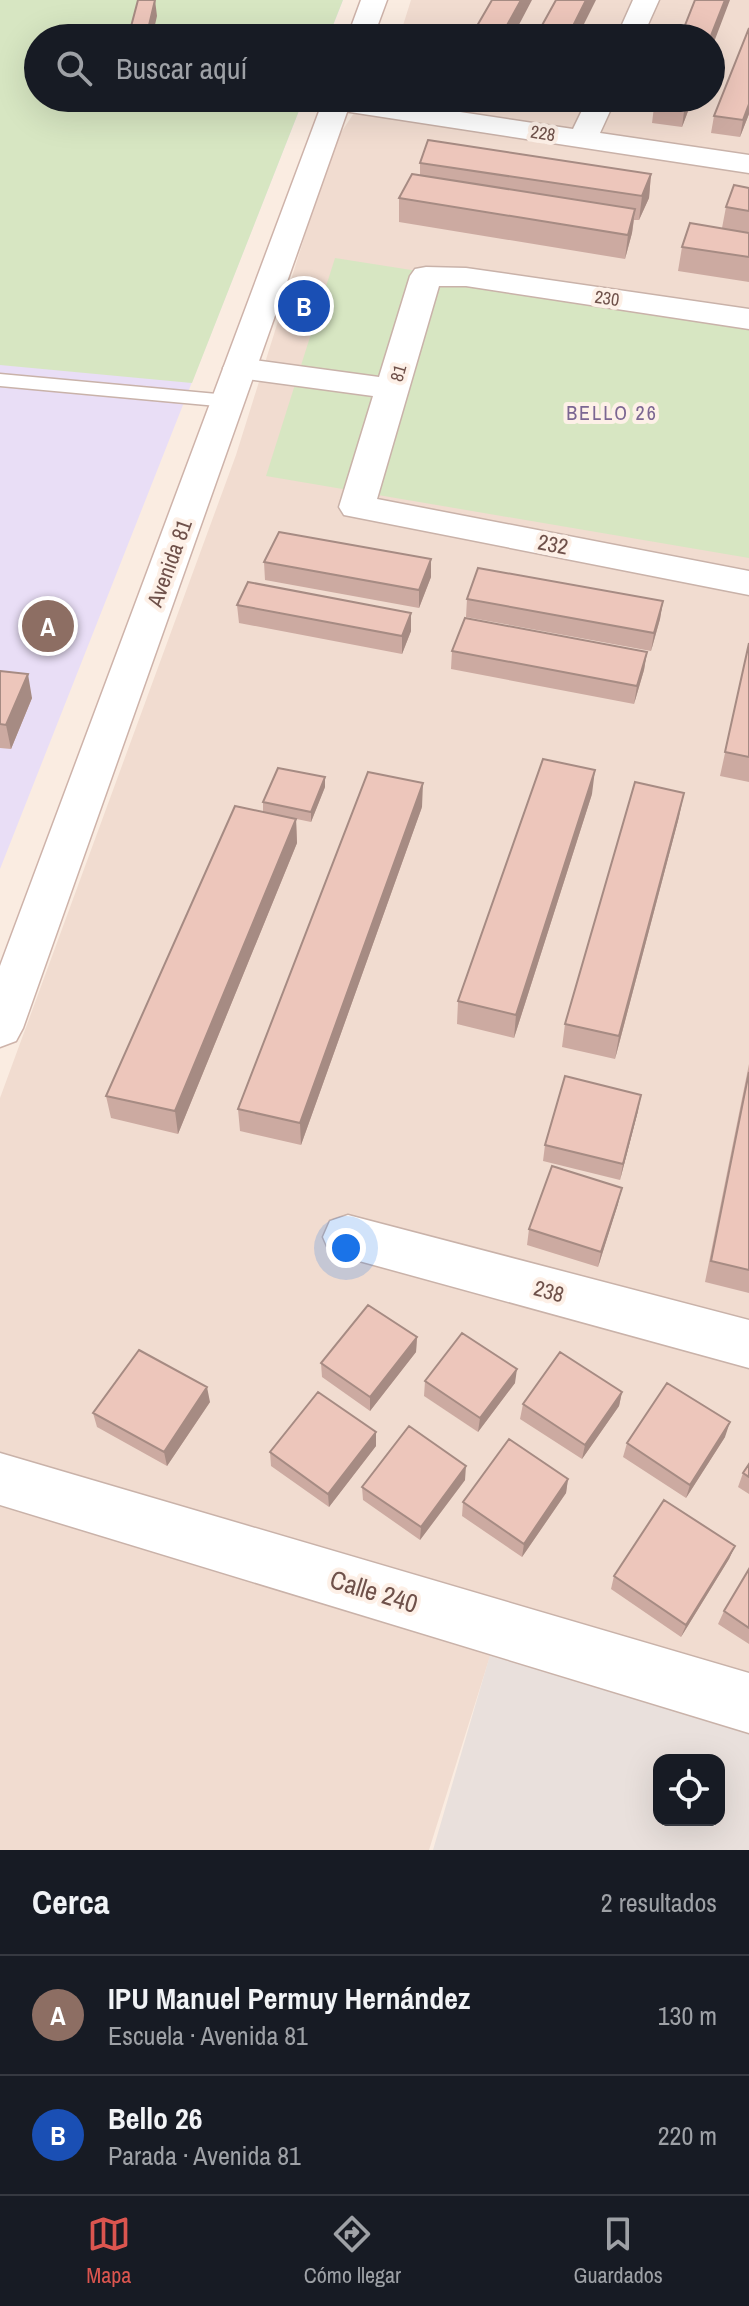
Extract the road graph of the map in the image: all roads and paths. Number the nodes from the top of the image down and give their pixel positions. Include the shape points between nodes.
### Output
1 (374, 0) edge
2 (646, 0) edge
3 (365, 24) edge
4 (635, 24) edge
5 (333, 112) edge
6 (413, 112) edge
7 (596, 112) edge
8 (583, 139) junction
9 (749, 164) edge
10 (466, 277) joint
11 (749, 319) edge
12 (0, 380) edge
13 (234, 385) junction
14 (393, 389) junction
15 (357, 507) joint
16 (749, 583) edge
17 (0, 1028) edge
18 (348, 1237) dead end
19 (749, 1344) edge
20 (0, 1479) edge
21 (749, 1703) edge

1 - 3 street
2 - 4 street
5 - 13 street, Avenida 81
6 - 8 street, 228
7 - 8 street
8 - 9 street, 228
10 - 11 street, 230
10 - 14 street, 81 via 426,276
12 - 13 lane
13 - 14 street
13 - 17 street, Avenida 81
14 - 15 street, 81
15 - 16 street, 232
18 - 19 street, 238
20 - 21 street, Calle 240

